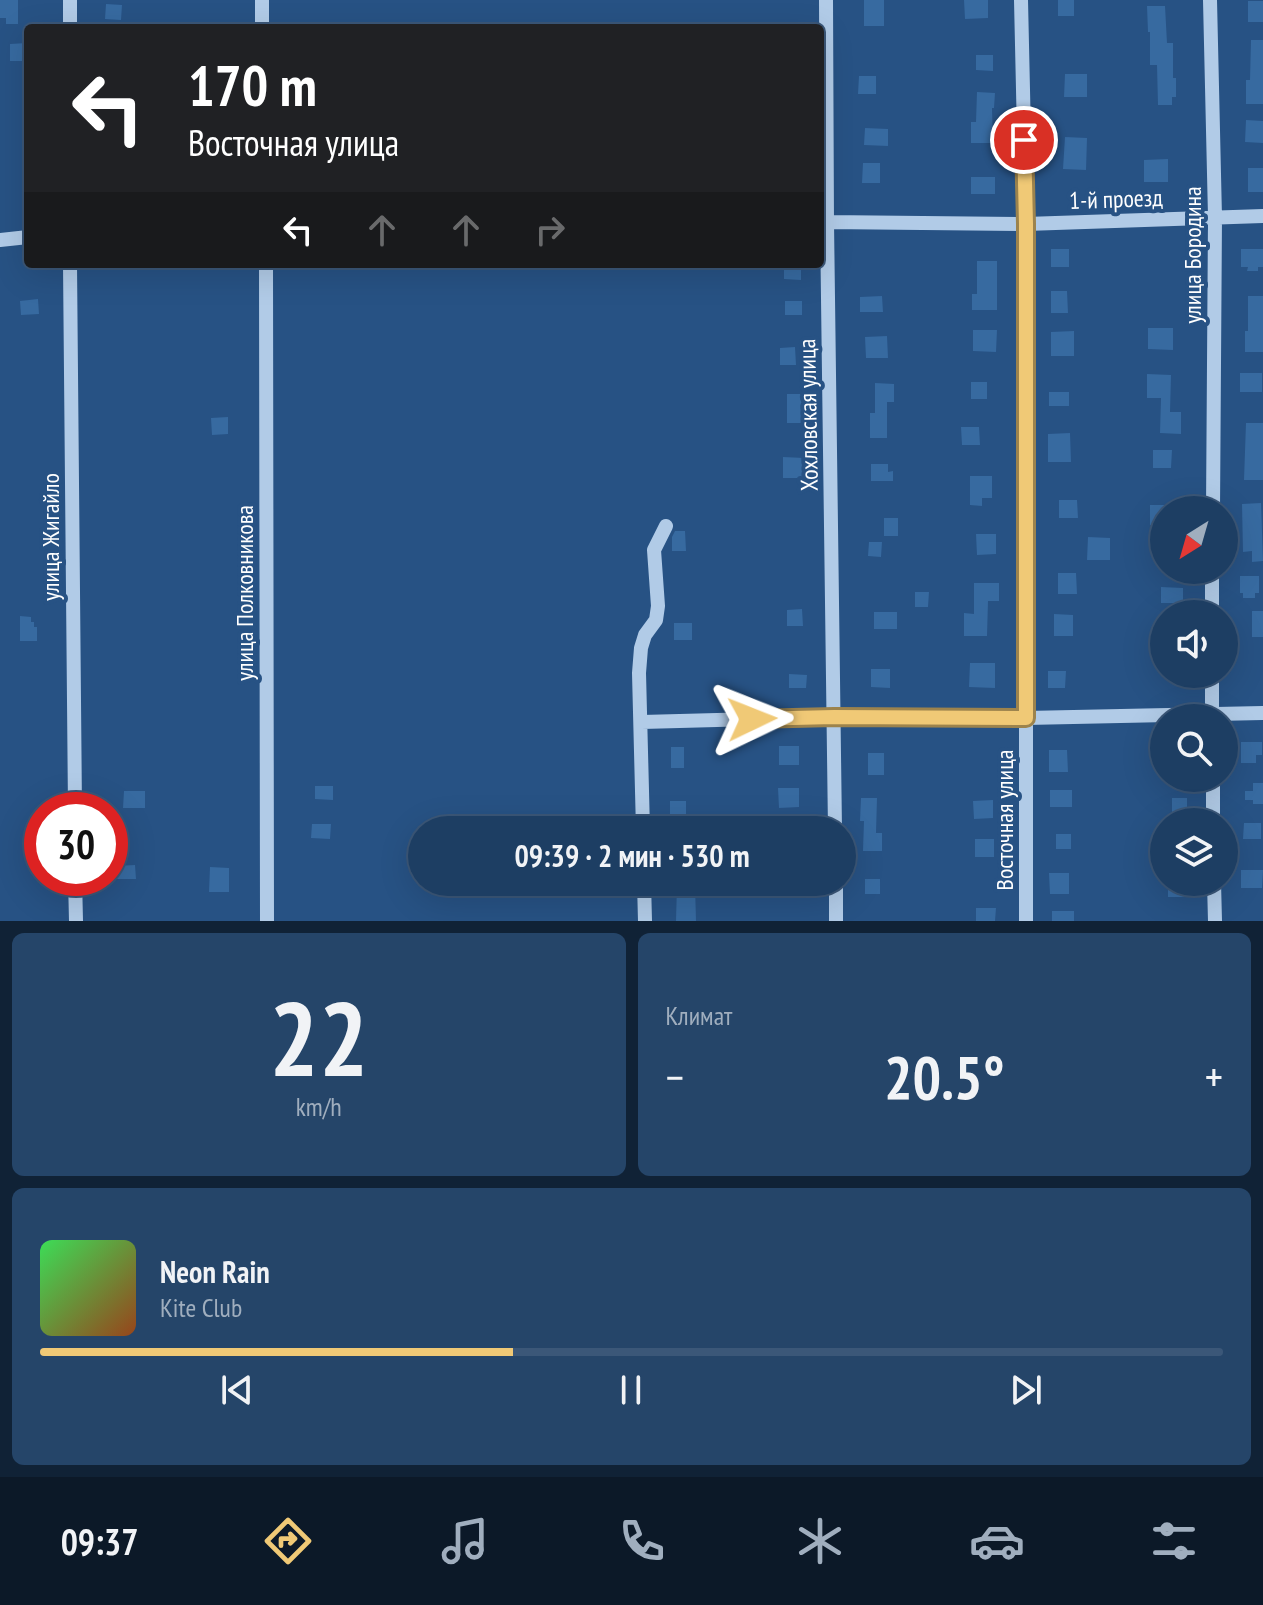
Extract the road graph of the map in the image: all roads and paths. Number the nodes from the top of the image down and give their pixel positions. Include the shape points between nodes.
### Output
1 (70, 0) edge
2 (262, 0) edge
3 (826, 0) edge
4 (1021, 0) edge
5 (1210, 0) edge
6 (70, 24) edge
7 (262, 24) edge
8 (1263, 216) edge
9 (1215, 217) junction
10 (827, 222) junction
11 (1026, 224) junction
12 (24, 237) edge
13 (0, 240) edge
14 (70, 268) edge
15 (266, 268) edge
16 (1213, 496) edge
17 (666, 526) dead end
18 (1263, 713) edge
19 (1238, 714) edge
20 (834, 717) junction
21 (1150, 717) edge
22 (1026, 718) junction
23 (642, 722) junction
24 (75, 792) edge
25 (643, 816) edge
26 (835, 816) edge
27 (75, 896) edge
28 (644, 896) edge
29 (836, 896) edge
30 (1214, 896) edge
31 (76, 921) edge
32 (267, 921) edge
33 (645, 921) edge
34 (836, 921) edge
35 (1026, 921) edge
36 (1215, 921) edge

1 - 6 street
2 - 7 street
3 - 10 street, Хохловская улица
4 - 11 street, Восточная улица
5 - 9 street, улица Бородина
8 - 9 street, 1-й проезд
9 - 11 street, 1-й проезд
9 - 16 street, улица Бородина
10 - 11 street, 1-й проезд
10 - 20 street, Хохловская улица
11 - 22 street, Восточная улица
12 - 13 street
14 - 24 street, улица Жигайло
15 - 32 street, улица Полковникова
17 - 23 street via 654,550 656,620 641,648
18 - 19 street
20 - 22 street
20 - 23 street
20 - 26 street, Хохловская улица
21 - 22 street
22 - 35 street, Восточная улица
23 - 25 street
27 - 31 street
28 - 33 street
29 - 34 street
30 - 36 street

